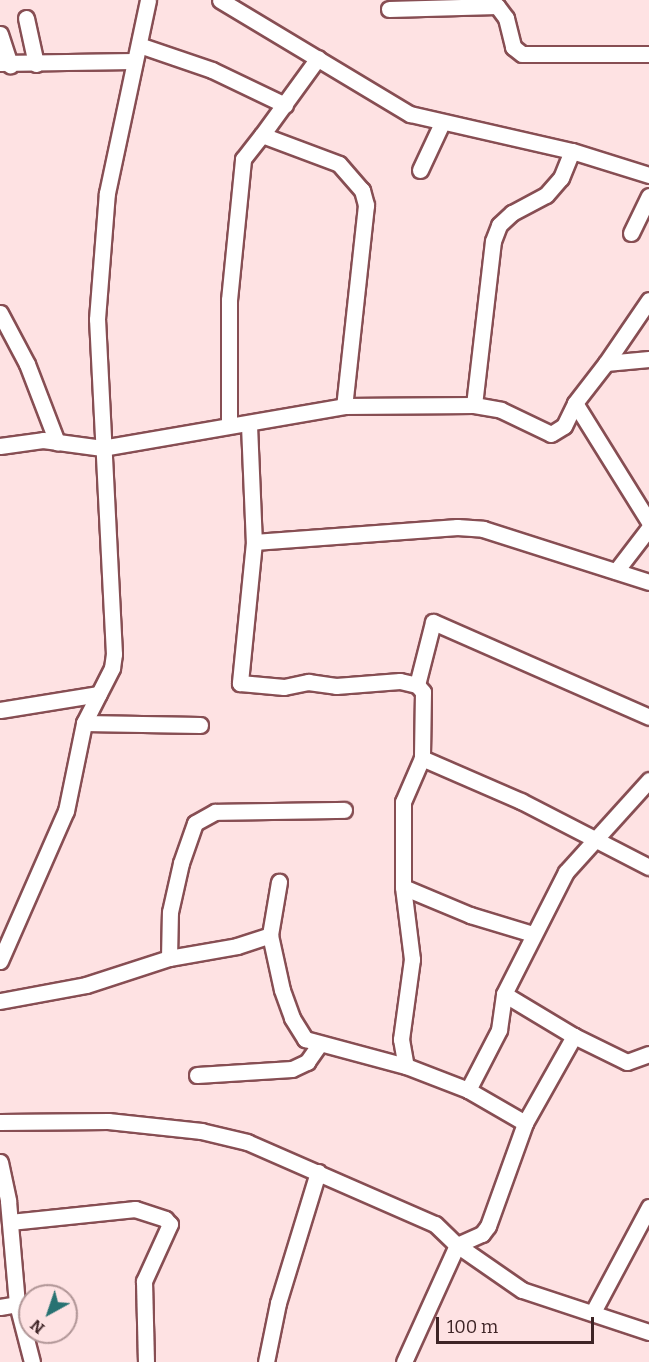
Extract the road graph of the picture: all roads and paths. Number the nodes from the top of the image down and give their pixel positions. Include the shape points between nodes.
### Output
1 (148, 0) edge
2 (220, 0) edge
3 (389, 9) dead end
4 (26, 18) dead end
5 (0, 34) edge
6 (138, 45) junction
7 (649, 54) edge
8 (318, 58) junction
9 (134, 61) junction
10 (5, 64) edge
11 (36, 64) junction
12 (285, 105) junction
13 (442, 123) junction
14 (262, 135) junction
15 (572, 151) junction
16 (420, 171) dead end
17 (649, 175) edge
18 (649, 196) edge
19 (631, 233) dead end
20 (649, 300) edge
21 (0, 313) edge
22 (649, 359) edge
23 (606, 363) junction
24 (575, 403) junction
25 (474, 405) junction
26 (344, 406) junction
27 (229, 425) junction
28 (249, 425) junction
29 (57, 442) junction
30 (0, 446) edge
31 (102, 448) junction
32 (649, 522) edge
33 (649, 528) edge
34 (254, 542) junction
35 (616, 571) junction
36 (649, 582) edge
37 (417, 685) junction
38 (99, 694) junction
39 (0, 710) edge
40 (649, 717) edge
41 (84, 723) junction
42 (200, 725) dead end
43 (422, 758) junction
44 (649, 780) edge
45 (344, 810) dead end
46 (595, 838) junction
47 (649, 867) edge
48 (279, 882) dead end
49 (403, 886) junction
50 (533, 934) junction
51 (270, 935) junction
52 (169, 958) junction
53 (0, 961) edge
54 (504, 994) junction
55 (0, 1001) edge
56 (574, 1036) junction
57 (318, 1046) junction
58 (649, 1054) edge
59 (406, 1066) junction
60 (197, 1075) dead end
61 (468, 1090) junction
62 (0, 1122) edge
63 (525, 1123) junction
64 (0, 1162) edge
65 (318, 1172) junction
66 (649, 1207) edge
67 (10, 1222) junction
68 (457, 1245) junction
69 (17, 1304) junction
70 (0, 1307) edge
71 (592, 1312) junction
72 (649, 1332) edge
73 (32, 1362) edge
74 (146, 1362) edge
75 (266, 1362) edge
76 (404, 1362) edge

1 - 6 street
2 - 8 street
3 - 7 street via 498,6 506,18 513,47 522,54
4 - 11 street
5 - 10 street
6 - 9 street
6 - 12 street via 212,70
8 - 12 street
8 - 13 street via 399,109
9 - 11 street
9 - 31 street via 102,224 97,319
10 - 11 street
12 - 14 street
13 - 15 street
13 - 16 street
14 - 26 street via 339,164 362,190 366,205
14 - 27 street via 248,148 242,171 229,300
15 - 17 street
15 - 25 street via 561,178 546,195 512,213 500,225 493,241
18 - 19 street
20 - 23 street
21 - 29 street via 27,364
22 - 23 street
23 - 24 street
24 - 25 street via 564,426 551,434 501,410
24 - 32 street
25 - 26 street
26 - 28 street
27 - 28 street
27 - 31 street
28 - 34 street
29 - 30 street
29 - 31 street
31 - 38 street via 114,654
33 - 35 street
34 - 35 street via 457,527 483,530
34 - 37 street via 240,683 284,687 308,682 336,686 400,681
35 - 36 street
37 - 40 street via 433,622
37 - 43 street via 423,692
38 - 39 street
38 - 41 street
41 - 42 street
41 - 53 street via 66,811
43 - 46 street
43 - 49 street via 403,802
44 - 46 street
45 - 52 street via 215,812 195,823 180,863 170,912
46 - 47 street
46 - 50 street via 566,872
48 - 51 street
49 - 50 street via 470,915
49 - 59 street via 412,959 401,1040
50 - 54 street
51 - 52 street via 237,946
51 - 57 street via 270,952 292,1018 305,1039
52 - 55 street via 86,985
54 - 56 street
54 - 61 street via 499,1030
56 - 58 street via 627,1062
56 - 63 street
57 - 59 street
57 - 60 street via 307,1062 292,1069
59 - 61 street
61 - 63 street
62 - 65 street via 108,1120 201,1131 247,1142
63 - 68 street via 488,1226 482,1234
64 - 67 street
65 - 68 street via 435,1224
65 - 75 street via 278,1303
66 - 71 street
67 - 69 street
67 - 74 street via 135,1209 170,1224 144,1281
68 - 71 street via 522,1290
68 - 76 street
69 - 70 street
69 - 73 street
71 - 72 street

